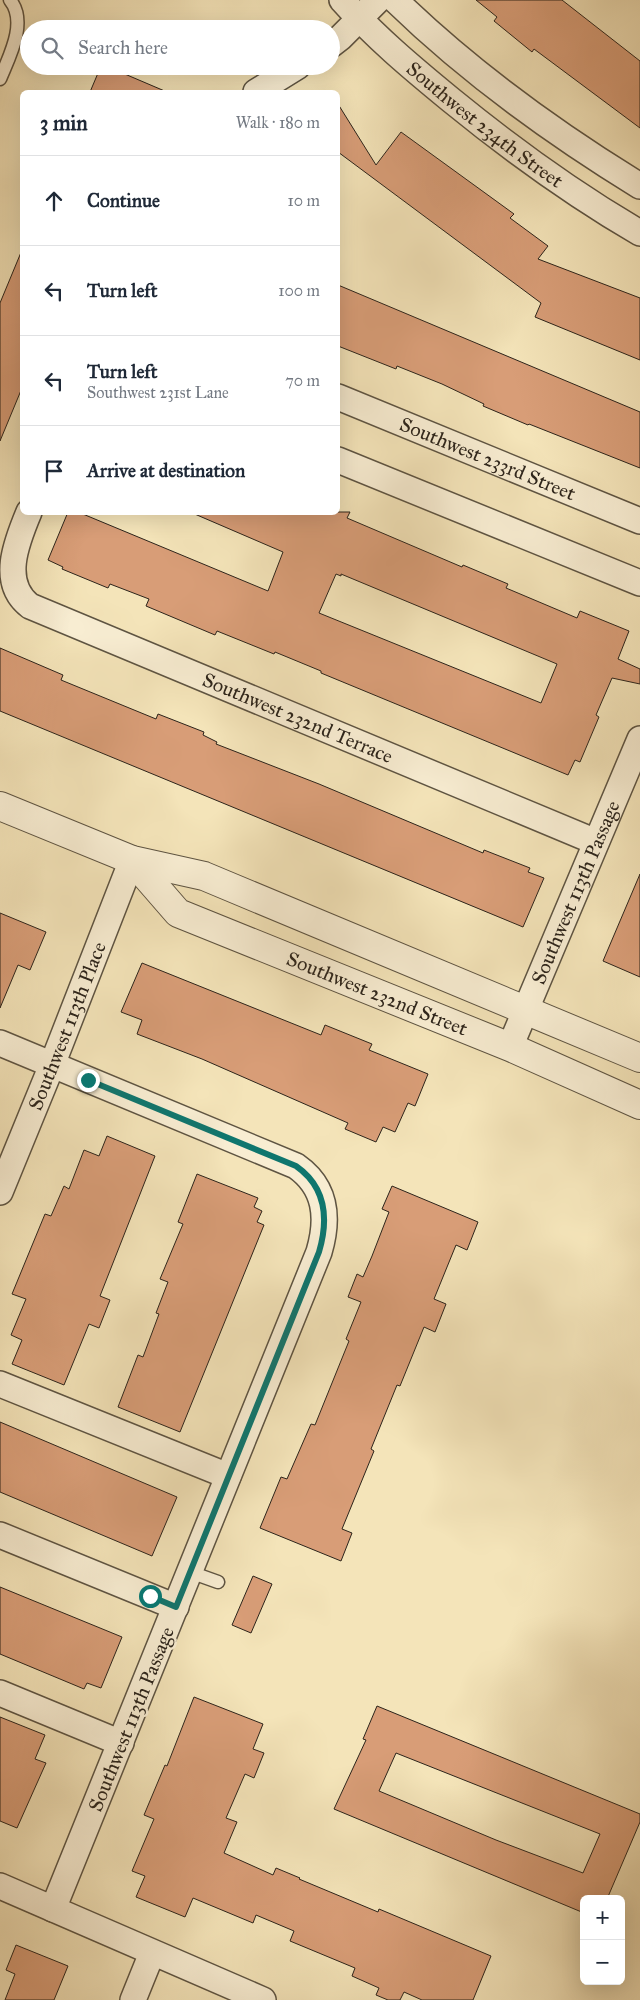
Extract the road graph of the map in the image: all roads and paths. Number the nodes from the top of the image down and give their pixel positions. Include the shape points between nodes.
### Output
1 (10, 0) edge
2 (342, 0) edge
3 (378, 0) edge
4 (394, 0) edge
5 (360, 19) junction
6 (340, 37) edge
7 (283, 75) edge
8 (0, 79) edge
9 (259, 90) edge
10 (640, 186) edge
11 (640, 233) edge
12 (340, 398) edge
13 (340, 461) edge
14 (28, 515) edge
15 (640, 521) edge
16 (640, 583) edge
17 (640, 739) edge
18 (0, 806) edge
19 (596, 842) junction
20 (132, 860) junction
21 (526, 1011) junction
22 (0, 1044) edge
23 (510, 1047) junction
24 (640, 1058) edge
25 (52, 1065) junction
26 (640, 1105) edge
27 (0, 1192) edge
28 (0, 1384) edge
29 (228, 1476) junction
30 (0, 1534) edge
31 (190, 1572) junction
32 (218, 1582) dead end
33 (176, 1607) junction
34 (0, 1693) edge
35 (121, 1743) junction
36 (0, 1886) edge
37 (53, 1909) junction
38 (152, 1953) junction
39 (133, 2000) edge
40 (264, 2000) edge

1 - 8 lane via 16,7 17,28
2 - 5 street, Southwest 234th Street
3 - 5 street
4 - 10 street, Southwest 234th Street via 532,115
5 - 6 street
5 - 11 street, Southwest 234th Street via 397,56 505,144
7 - 9 street
12 - 15 street, Southwest 233rd Street
13 - 16 street
14 - 19 street, Southwest 232nd Terrace via 10,560 11,582 17,596 30,606
17 - 19 street, Southwest 113th Passage
18 - 20 street, Southwest 232nd Street
19 - 21 street, Southwest 113th Passage
20 - 21 street, Southwest 232nd Street via 204,876
20 - 23 street, Southwest 232nd Street via 178,913
20 - 25 street, Southwest 113th Place
21 - 23 street, Southwest 113th Passage
21 - 24 street, Southwest 232nd Street
22 - 25 street
23 - 26 street, Southwest 232nd Street
25 - 27 street, Southwest 113th Place
25 - 29 street, Southwest 113th Passage via 280,1158 308,1174 319,1192 325,1221 319,1252
28 - 29 street
29 - 31 street, Southwest 113th Passage
30 - 33 street
31 - 32 lane
31 - 33 street, Southwest 113th Passage
33 - 35 street, Southwest 113th Passage
34 - 35 street
35 - 37 street, Southwest 113th Passage
36 - 37 street
37 - 38 street
38 - 39 street
38 - 40 street

